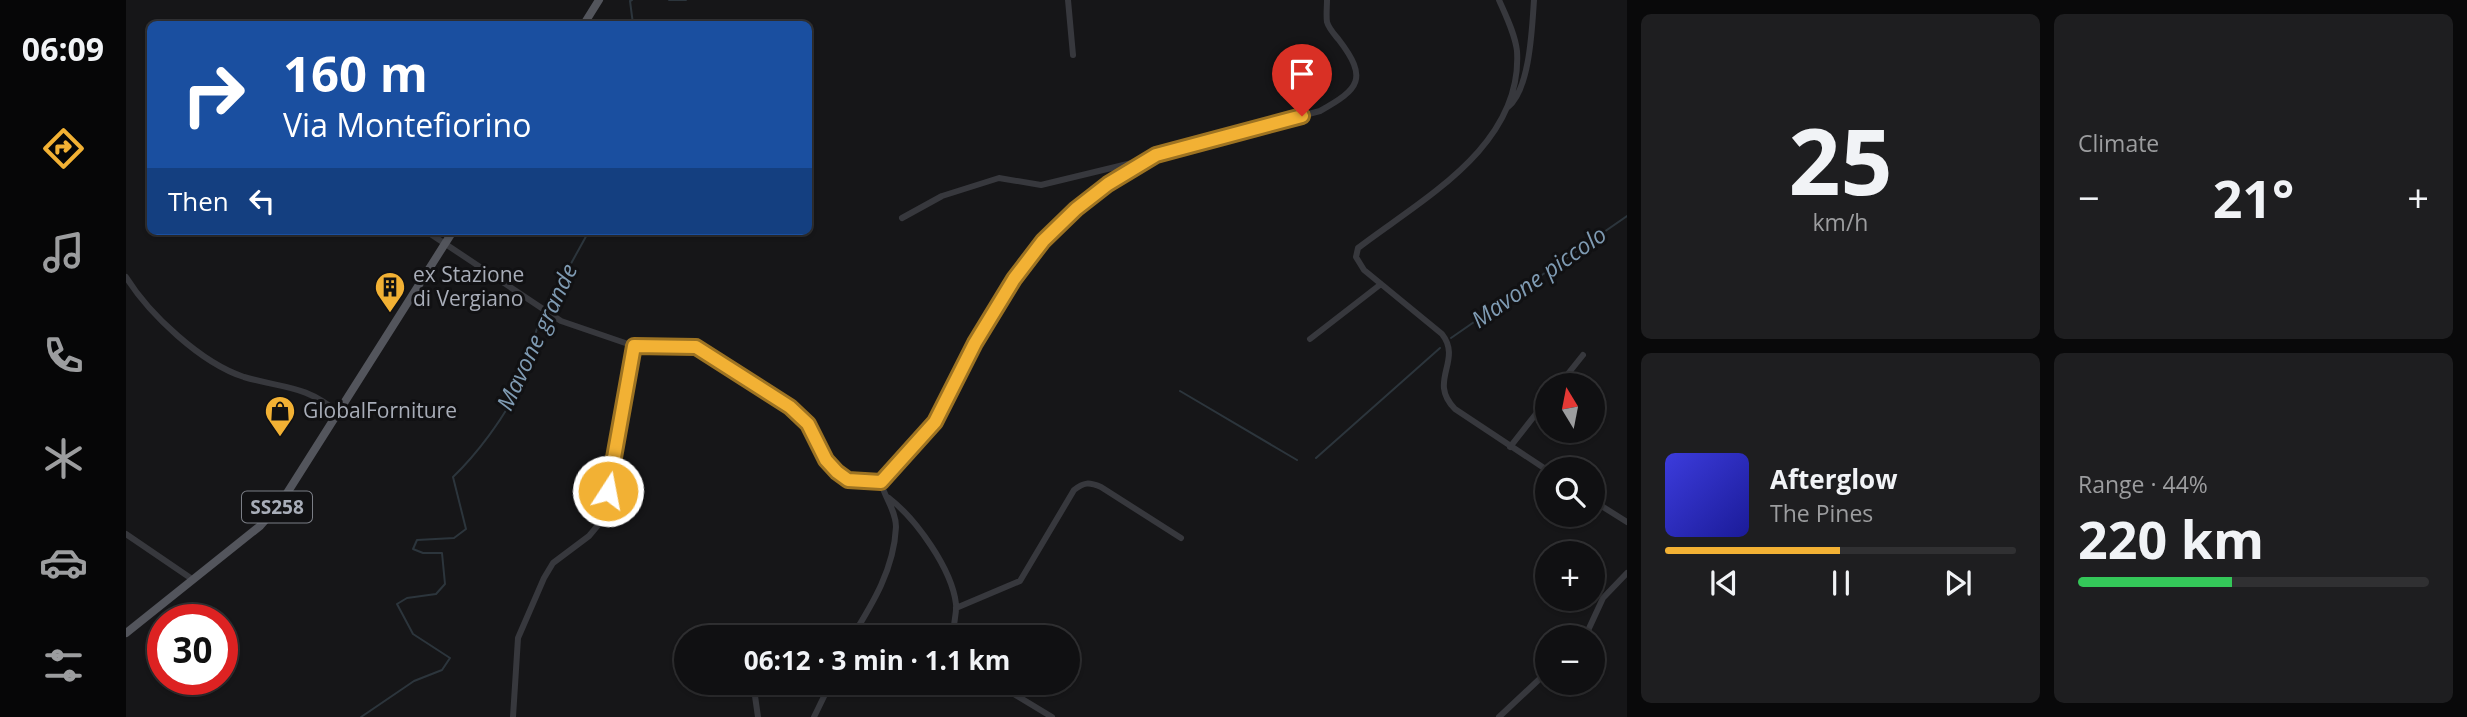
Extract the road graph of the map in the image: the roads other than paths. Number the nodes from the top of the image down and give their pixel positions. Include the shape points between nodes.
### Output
1 (599, 0) edge
2 (1068, 0) edge
3 (1327, 0) edge
4 (1499, 0) edge
5 (1534, 0) edge
6 (586, 21) edge
7 (1073, 55) dead end
8 (1508, 107) junction
9 (1145, 160) junction
10 (902, 218) dead end
11 (433, 235) edge
12 (450, 235) edge
13 (446, 242) junction
14 (126, 277) edge
15 (1381, 284) junction
16 (1310, 339) dead end
17 (634, 346) junction
18 (1583, 355) dead end
19 (1569, 373) edge
20 (339, 413) junction
21 (1535, 415) edge
22 (1510, 447) junction
23 (1535, 463) edge
24 (881, 482) junction
25 (888, 496) junction
26 (1605, 509) edge
27 (1627, 523) edge
28 (126, 534) edge
29 (1181, 538) dead end
30 (1627, 573) edge
31 (192, 579) junction
32 (956, 608) junction
33 (859, 625) edge
34 (955, 625) edge
35 (1591, 625) edge
36 (126, 633) edge
37 (1535, 683) edge
38 (756, 695) edge
39 (825, 695) edge
40 (1016, 695) edge
41 (513, 717) edge
42 (758, 717) edge
43 (814, 717) edge
44 (1052, 717) edge
45 (1499, 717) edge

1 - 6 main road
2 - 7 street
3 - 9 street via 1329,26 1357,68 1353,86 1342,99 1320,111
4 - 8 street via 1517,50
5 - 8 street via 1521,86
8 - 15 street via 1495,129 1449,180 1356,252 1364,270
9 - 10 street via 1041,185 999,178 942,196
9 - 24 street via 1076,209 1028,259 975,343 935,422
11 - 13 street
12 - 13 main road, SS258
13 - 17 street via 547,313
13 - 20 main road, SS258
14 - 20 street via 152,311 218,365 242,376 303,390
15 - 16 street
15 - 22 street via 1448,341 1446,400
17 - 24 street via 696,347 790,407 808,424 837,472 848,480
17 - 41 street via 605,506 589,536 553,563 544,578 518,638
18 - 19 street
20 - 31 main road, SS258 via 271,515
21 - 22 street
22 - 23 street
24 - 25 street
25 - 32 street via 917,523 953,591
25 - 33 street via 896,527 882,587
26 - 27 street
28 - 31 street
29 - 32 street via 1101,487 1082,483 1020,581
30 - 35 street via 1603,598
31 - 36 main road, SS258
32 - 34 street
37 - 45 street
38 - 42 street
39 - 43 street
40 - 44 street

